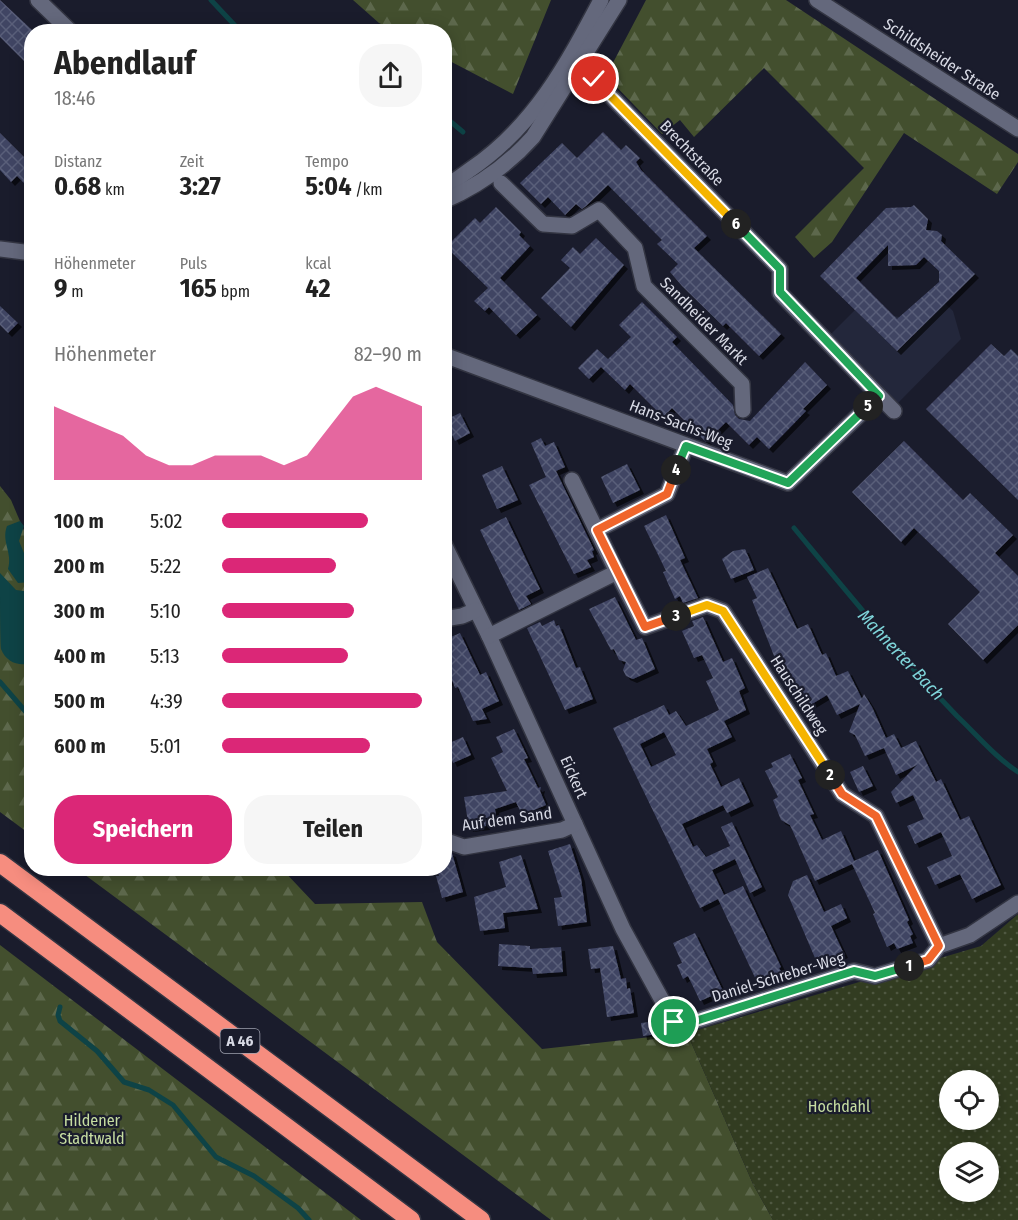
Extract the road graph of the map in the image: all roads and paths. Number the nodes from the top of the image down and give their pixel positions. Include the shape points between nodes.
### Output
1 (38, 0) edge
2 (601, 0) edge
3 (619, 0) edge
4 (817, 0) edge
5 (63, 24) edge
6 (573, 65) junction
7 (1018, 129) edge
8 (452, 181) edge
9 (501, 183) dead end
10 (452, 196) edge
11 (2, 249) edge
12 (24, 252) edge
13 (452, 358) edge
14 (879, 396) junction
15 (743, 410) dead end
16 (894, 411) dead end
17 (686, 446) junction
18 (572, 480) dead end
19 (597, 530) junction
20 (452, 560) edge
21 (617, 573) junction
22 (476, 610) junction
23 (452, 618) edge
24 (489, 636) junction
25 (575, 824) junction
26 (452, 843) edge
27 (0, 863) edge
28 (1018, 903) edge
29 (0, 913) edge
30 (939, 946) junction
31 (674, 1022) joint
32 (411, 1220) edge
33 (481, 1220) edge

1 - 5 street
2 - 6 street
3 - 6 street
4 - 7 street, Schildsheider Straße
6 - 8 street via 526,122 496,151
6 - 10 street via 533,137 518,154
6 - 14 street, Brechtstraße via 780,269 780,292
9 - 15 street, Sandheider Markt via 543,224 572,226 599,210 635,248 644,286 742,384
11 - 12 street
13 - 17 street, Hans-Sachs-Weg
14 - 16 street, Brechtstraße
14 - 17 street, Hans-Sachs-Weg via 788,483
17 - 19 street via 667,494
18 - 19 street, Hauschildweg
19 - 21 street, Hauschildweg
20 - 22 street, Eickert
21 - 24 street
21 - 30 street, Hauschildweg via 645,627 707,605 723,611 842,794 876,816
22 - 23 street
22 - 24 street, Eickert
24 - 25 street, Eickert
25 - 26 street, Auf dem Sand via 562,830 464,848
25 - 31 street, Eickert via 623,929
27 - 33 highway, A 46
28 - 30 street, Daniel-Schreber-Weg via 970,935
29 - 32 highway, A 46
30 - 31 street, Daniel-Schreber-Weg via 928,960 875,976 854,971 686,1024

